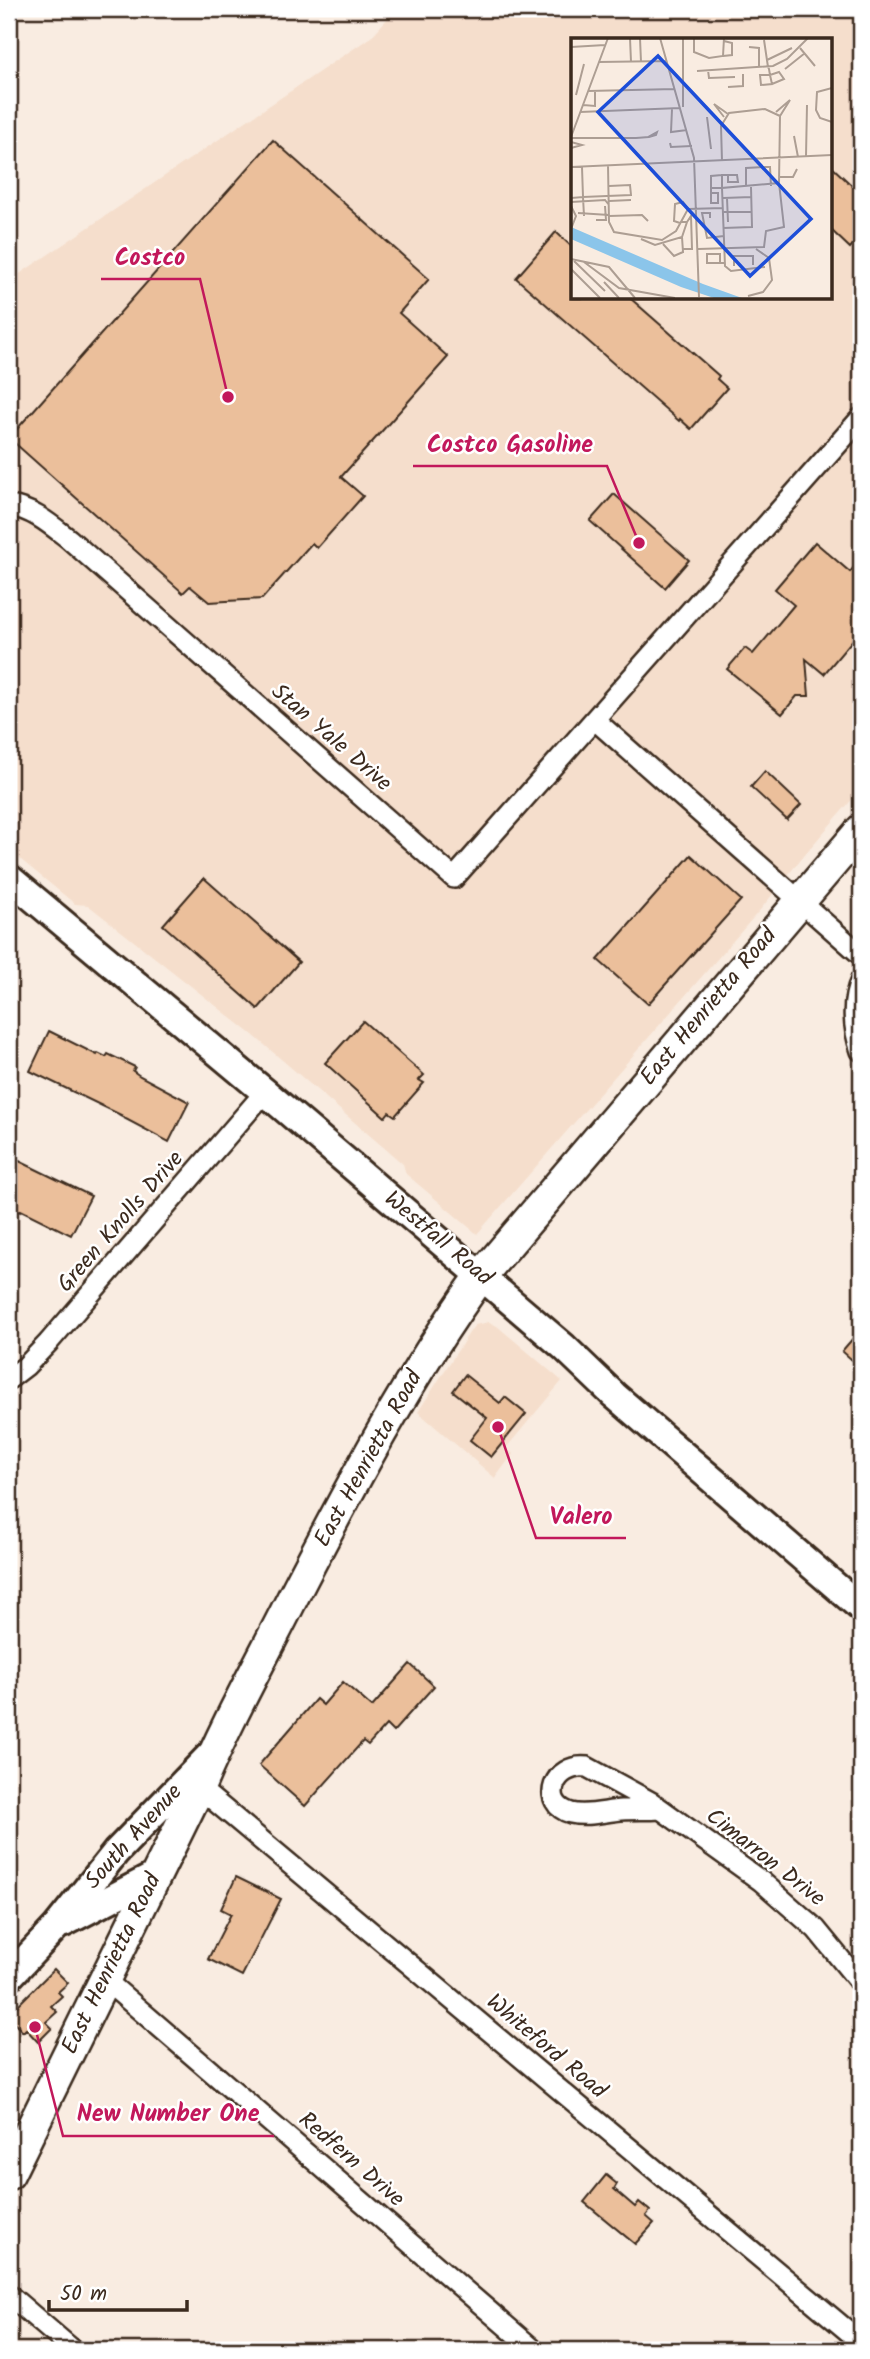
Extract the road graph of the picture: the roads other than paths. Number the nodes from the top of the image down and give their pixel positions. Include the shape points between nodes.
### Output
1 (861, 418) edge
2 (9, 506) edge
3 (595, 720) junction
4 (861, 830) edge
5 (9, 878) edge
6 (800, 900) junction
7 (861, 955) edge
8 (861, 980) edge
9 (861, 1051) edge
10 (265, 1092) junction
11 (481, 1276) junction
12 (9, 1379) edge
13 (861, 1608) edge
14 (215, 1750) junction
15 (199, 1788) junction
16 (660, 1809) junction
17 (156, 1875) junction
18 (51, 1933) junction
19 (9, 1966) edge
20 (9, 1977) edge
21 (104, 1979) junction
22 (861, 1984) edge
23 (9, 2174) edge
24 (9, 2295) edge
25 (861, 2342) edge
26 (73, 2350) edge
27 (534, 2350) edge

1 - 3 street, Stan Yale Drive
2 - 3 street, Stan Yale Drive via 46,520 454,878
3 - 6 street
4 - 6 main road, East Henrietta Road
5 - 10 street, Westfall Road
6 - 7 street
6 - 11 main road, East Henrietta Road
8 - 9 street via 854,1023
10 - 11 street, Westfall Road
10 - 12 street, Green Knolls Drive via 48,1343
11 - 13 street, Westfall Road
11 - 14 main road, East Henrietta Road via 386,1422
14 - 15 main road, East Henrietta Road
14 - 18 street, South Avenue via 116,1852
15 - 17 main road, East Henrietta Road
15 - 25 street, Whiteford Road
16 - 16 street, Cimarron Drive via 587,1767 567,1770 554,1784 556,1802 571,1812
16 - 22 street, Cimarron Drive via 791,1905
17 - 18 street, South Avenue
17 - 21 main road, East Henrietta Road
18 - 19 street
18 - 20 street, South Avenue
21 - 23 main road, East Henrietta Road
21 - 27 street, Redfern Drive
24 - 26 street

